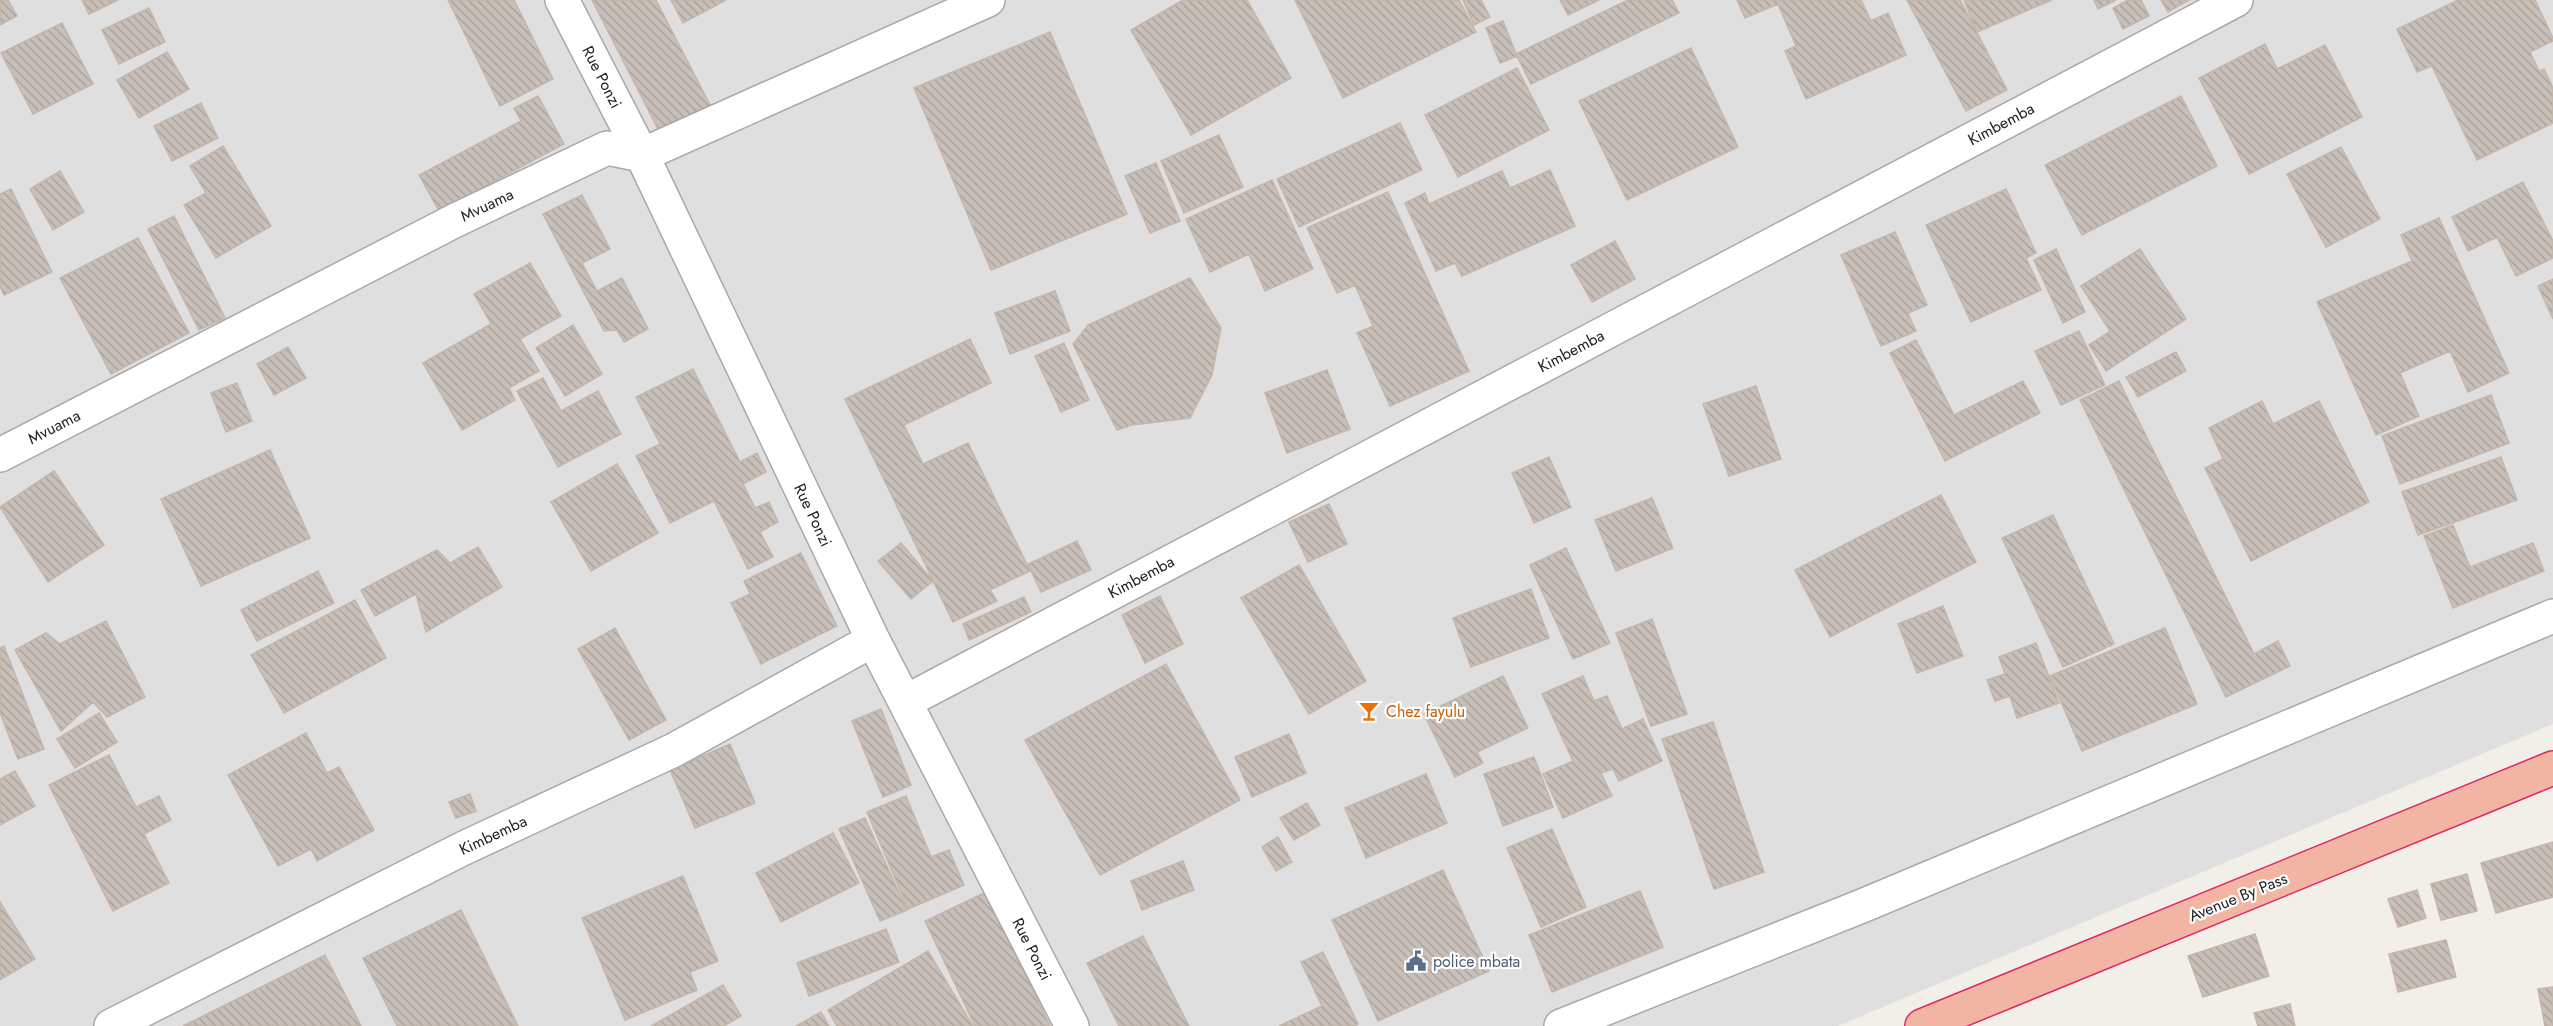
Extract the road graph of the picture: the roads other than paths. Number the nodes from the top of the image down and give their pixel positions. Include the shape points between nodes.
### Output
1 (562, 0) edge
2 (988, 0) edge
3 (2236, 0) edge
4 (642, 155) junction
5 (0, 455) edge
6 (2553, 616) edge
7 (873, 640) junction
8 (906, 702) junction
9 (2553, 768) edge
10 (111, 1026) edge
11 (1072, 1026) edge
12 (1560, 1026) edge
13 (1922, 1026) edge

1 - 4 street, Rue Ponzi
2 - 4 street
3 - 8 street, Kimbemba
4 - 5 street, Mvuama via 607,148 454,221
4 - 7 street, Rue Ponzi
6 - 12 street via 1862,906
7 - 8 street, Rue Ponzi
7 - 10 street, Kimbemba via 674,750 464,848
8 - 11 street, Rue Ponzi
9 - 13 highway, Avenue By Pass

